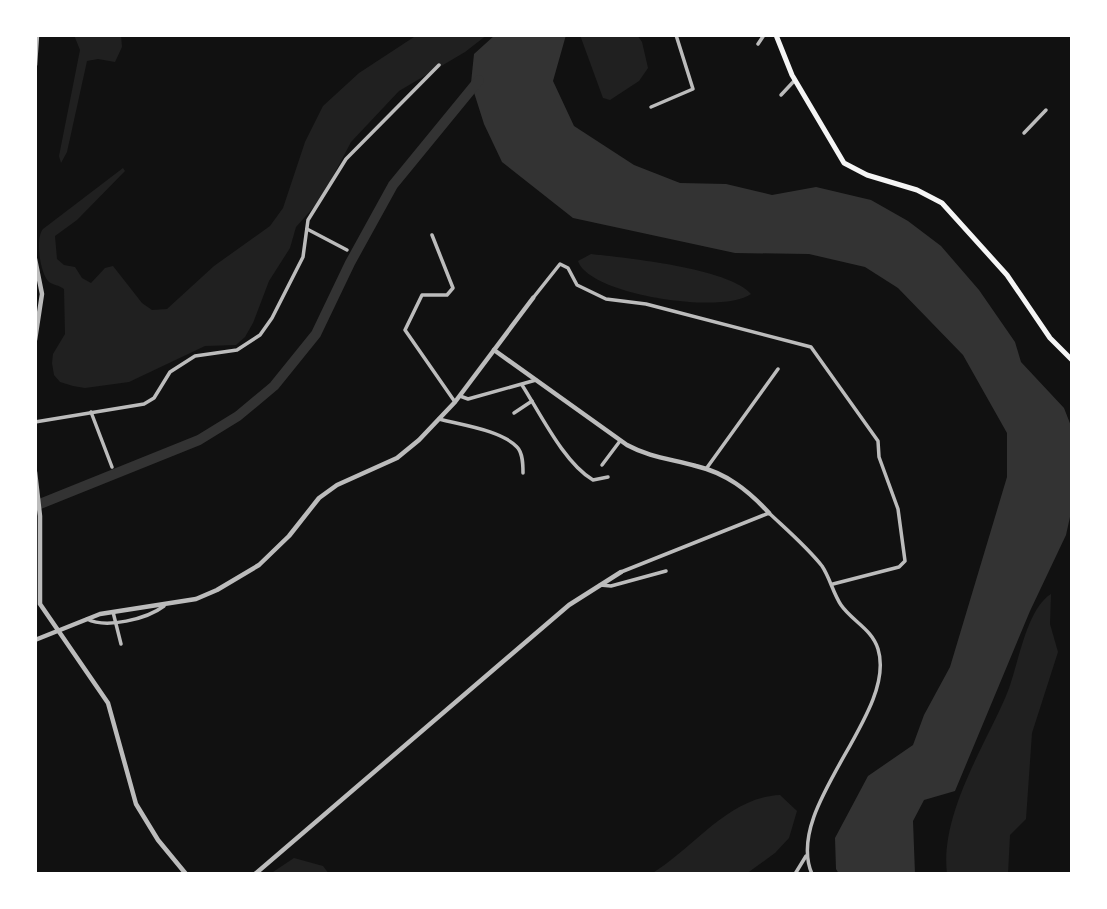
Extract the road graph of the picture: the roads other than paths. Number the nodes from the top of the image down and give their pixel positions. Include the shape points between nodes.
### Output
1 (37, 35) edge
2 (676, 35) edge
3 (764, 35) edge
4 (776, 35) edge
5 (758, 44) dead end
6 (35, 65) edge
7 (439, 65) dead end
8 (795, 80) junction
9 (781, 95) dead end
10 (651, 107) dead end
11 (1046, 110) dead end
12 (1024, 133) dead end
13 (307, 229) junction
14 (432, 234) dead end
15 (347, 250) dead end
16 (35, 259) edge
17 (533, 298) joint
18 (35, 340) edge
19 (494, 350) junction
20 (1072, 360) edge
21 (778, 369) dead end
22 (536, 380) junction
23 (522, 385) junction
24 (460, 396) junction
25 (532, 401) junction
26 (455, 402) junction
27 (92, 412) junction
28 (514, 413) dead end
29 (439, 419) junction
30 (35, 422) edge
31 (620, 442) junction
32 (602, 465) dead end
33 (112, 467) dead end
34 (706, 469) junction
35 (35, 472) edge
36 (523, 473) dead end
37 (608, 477) dead end
38 (769, 513) junction
39 (666, 571) dead end
40 (621, 572) joint
41 (833, 584) dead end
42 (598, 585) junction
43 (164, 606) junction
44 (113, 612) junction
45 (86, 618) junction
46 (114, 622) junction
47 (56, 629) junction
48 (35, 640) edge
49 (121, 644) dead end
50 (807, 854) junction
51 (186, 874) edge
52 (255, 874) edge
53 (795, 874) edge
54 (813, 874) edge

1 - 6 street
2 - 10 street via 693,89
3 - 5 street
4 - 8 main road
7 - 13 street via 346,159
8 - 9 street
8 - 20 main road via 844,163 942,203 1007,275 1049,338
11 - 12 street
13 - 15 street
13 - 27 street via 298,267 256,339 237,350 195,356 170,372 154,398 144,404
14 - 26 street via 453,288 447,295 422,295 405,330
16 - 18 street via 42,294
17 - 19 street
17 - 41 street via 561,264 569,268 577,285 606,299 646,304 811,347 878,440 879,457 898,509 905,561 899,568
19 - 22 street
19 - 24 street
21 - 34 street
22 - 23 street
22 - 31 street
23 - 24 street via 468,399
23 - 25 street
24 - 26 street
25 - 28 street
25 - 37 street via 587,477
26 - 29 street
27 - 30 street
27 - 33 street
29 - 36 street via 480,429 515,445
29 - 43 street via 397,458 319,498 259,565 207,595
31 - 32 street
31 - 34 street via 649,457
34 - 38 street via 741,486
35 - 47 street via 40,514 39,598
38 - 40 street
38 - 50 street via 824,568 842,607 873,637 881,659 877,688 817,807
39 - 42 street via 611,586
40 - 42 street
42 - 52 street
43 - 44 street
43 - 46 street via 148,615
44 - 45 street
44 - 46 street
45 - 46 street via 94,623
45 - 47 street
46 - 49 street
47 - 48 street
47 - 51 street via 108,703 136,804
50 - 53 street
50 - 54 street

